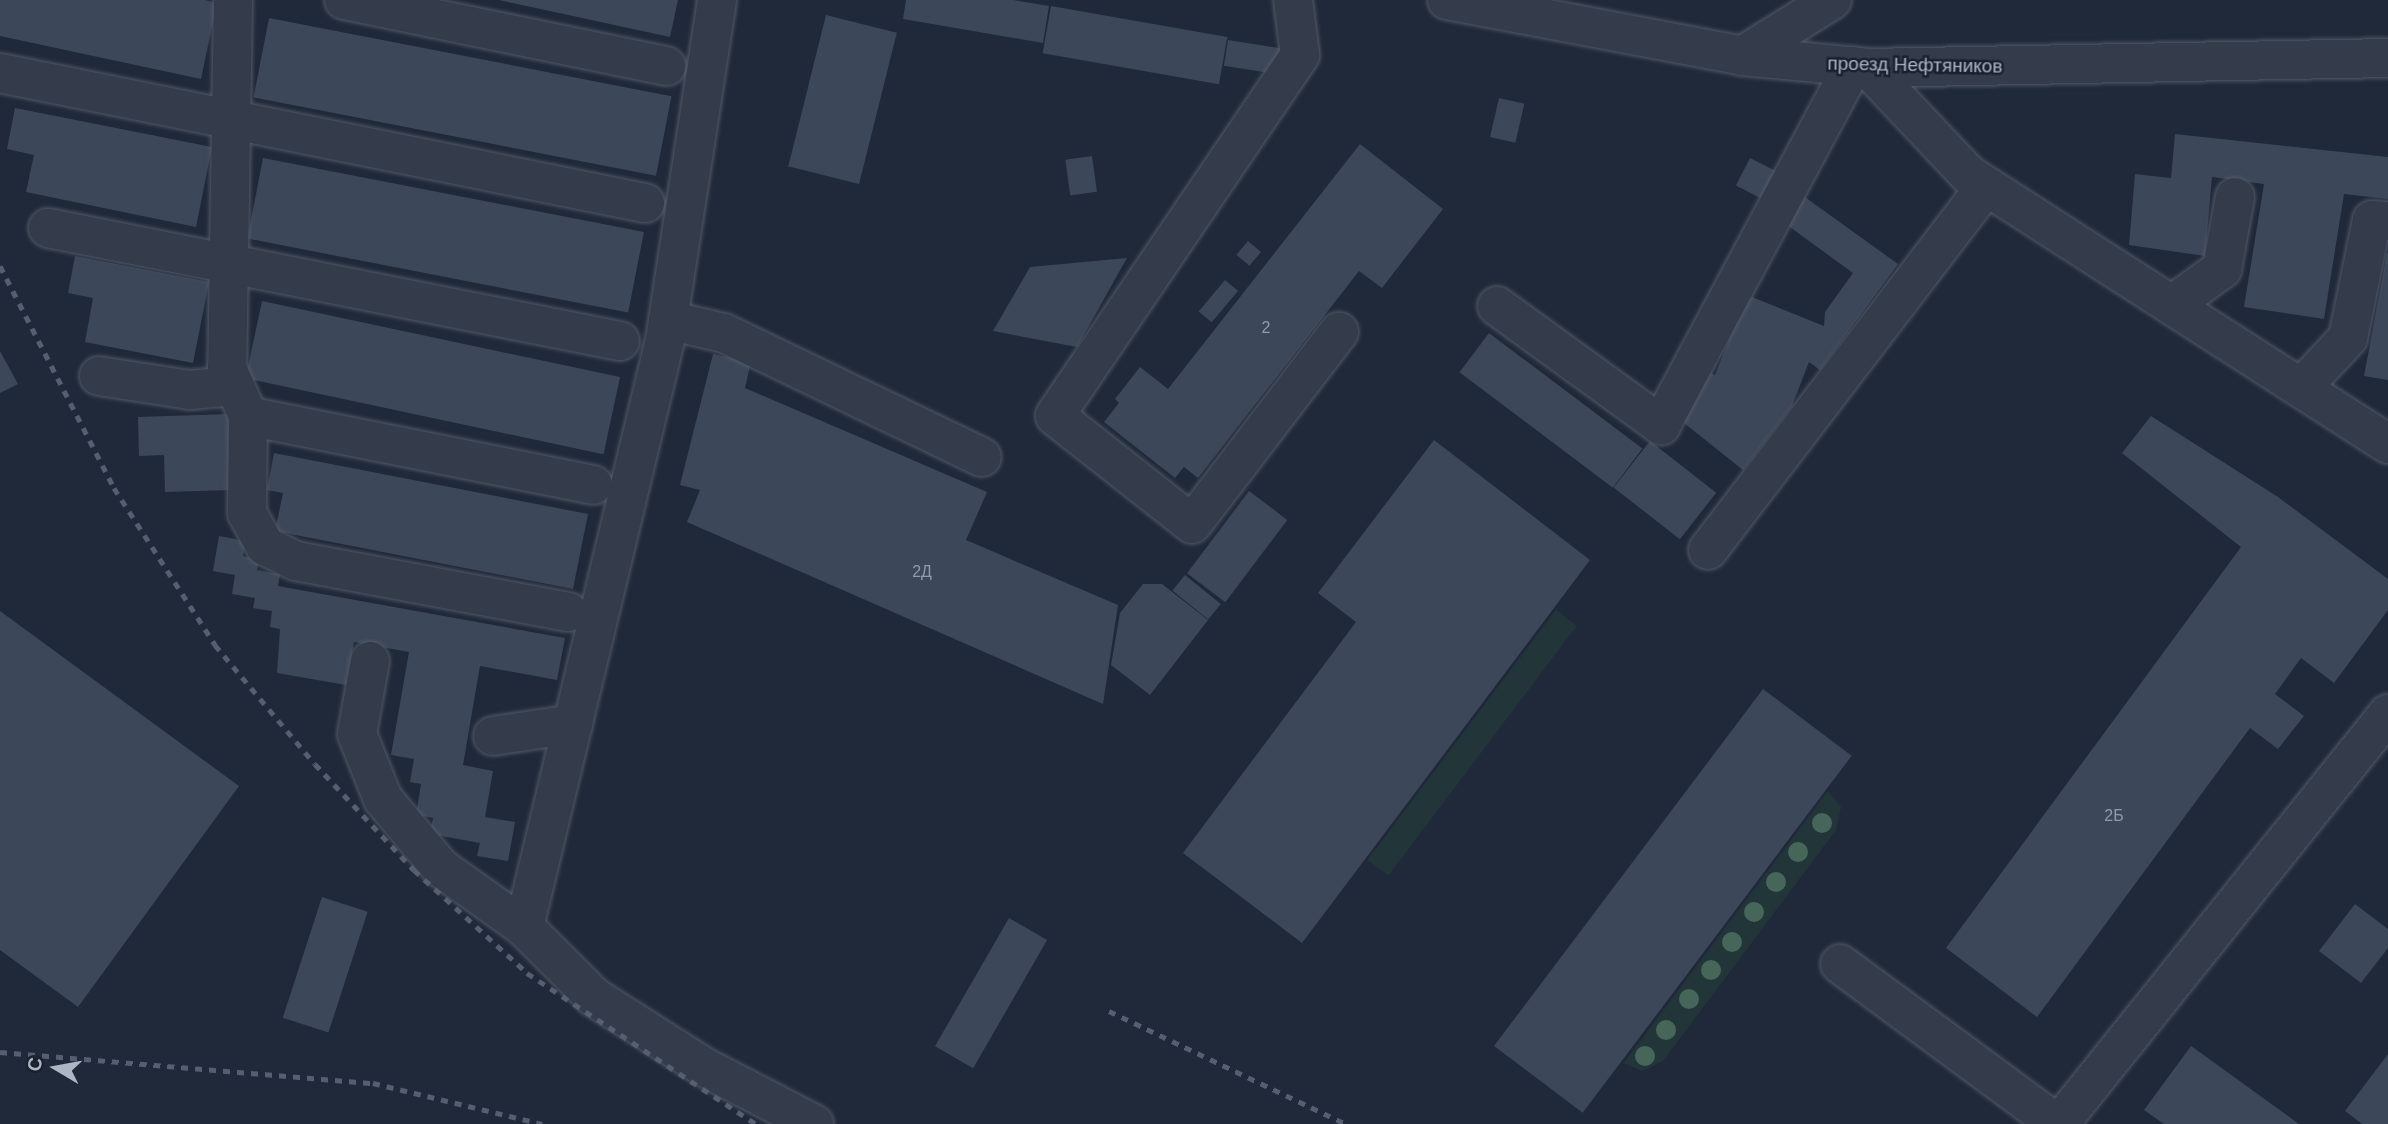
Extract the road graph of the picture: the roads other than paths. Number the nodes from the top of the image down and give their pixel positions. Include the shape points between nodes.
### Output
1 (233, 0) edge
2 (344, 0) edge
3 (717, 0) edge
4 (1293, 0) edge
5 (1447, 0) edge
6 (1832, 0) edge
7 (1742, 56) junction
8 (2388, 58) edge
9 (666, 66) dead end
10 (1860, 67) junction
11 (0, 73) edge
12 (232, 120) junction
13 (1986, 186) junction
14 (2235, 197) dead end
15 (645, 203) dead end
16 (2388, 221) edge
17 (48, 228) dead end
18 (228, 264) junction
19 (2172, 305) junction
20 (1497, 306) dead end
21 (668, 320) junction
22 (1339, 332) dead end
23 (620, 341) dead end
24 (99, 376) dead end
25 (2301, 388) junction
26 (241, 401) junction
27 (2388, 444) edge
28 (982, 457) dead end
29 (593, 485) dead end
30 (1708, 550) dead end
31 (568, 612) dead end
32 (370, 662) dead end
33 (2388, 714) edge
34 (573, 724) junction
35 (493, 736) dead end
36 (524, 926) junction
37 (1840, 964) dead end
38 (814, 1124) edge
39 (2058, 1124) edge

1 - 12 street
2 - 9 street
3 - 21 street
4 - 22 street via 1300,55 1055,416 1192,524
5 - 7 street, проезд Нефтяников
6 - 7 street
7 - 10 street, проезд Нефтяников
8 - 10 street, проезд Нефтяников
10 - 13 street via 1969,175
10 - 20 street via 1661,425
11 - 12 street
12 - 15 street
12 - 18 street
13 - 19 street
13 - 30 street
14 - 19 street via 2222,268
16 - 25 street via 2372,220 2348,338
17 - 18 street
18 - 23 street
18 - 26 street via 227,368
19 - 25 street
21 - 28 street via 724,333
21 - 34 street
24 - 26 street
25 - 27 street
26 - 29 street
26 - 31 street via 247,513 265,546 296,561
32 - 36 street via 357,734 383,799 441,867
33 - 39 street
34 - 35 street
34 - 36 street
36 - 38 street via 594,997 704,1067
37 - 39 street

